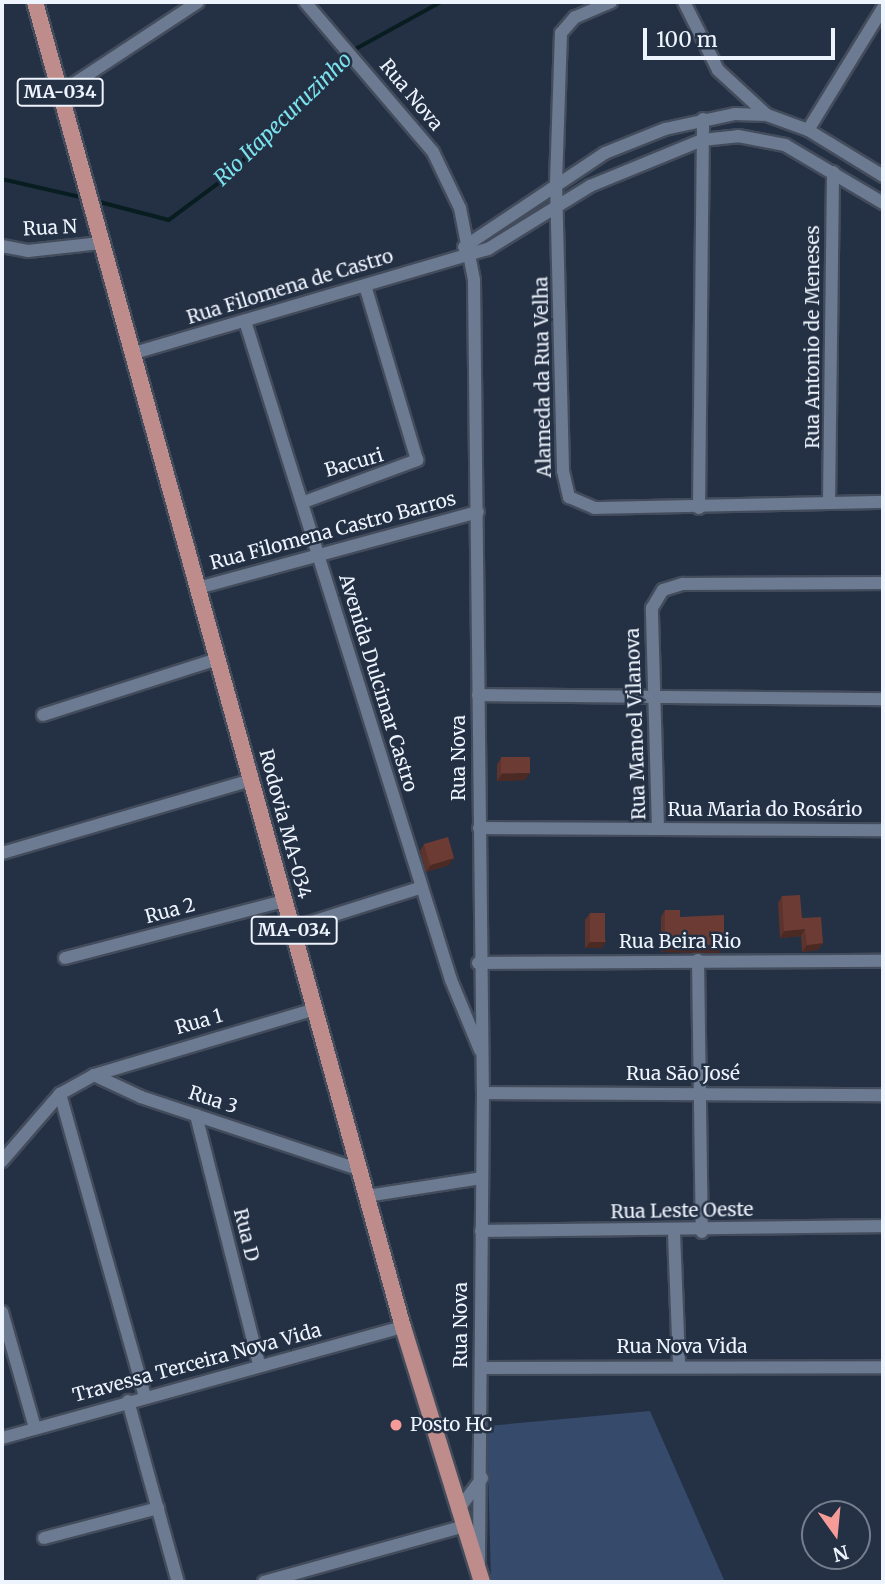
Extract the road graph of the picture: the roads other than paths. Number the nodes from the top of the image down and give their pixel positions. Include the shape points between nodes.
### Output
1 (35, 2) edge
2 (198, 2) edge
3 (305, 2) edge
4 (611, 2) edge
5 (684, 2) edge
6 (883, 8) edge
7 (60, 93) junction
8 (767, 116) junction
9 (703, 120) junction
10 (808, 130) junction
11 (702, 140) junction
12 (833, 172) junction
13 (883, 176) edge
14 (556, 183) junction
15 (883, 202) edge
16 (557, 206) junction
17 (102, 243) junction
18 (2, 246) edge
19 (465, 251) junction
20 (365, 286) junction
21 (245, 321) junction
22 (134, 353) junction
23 (304, 502) junction
24 (883, 502) edge
25 (829, 503) junction
26 (699, 509) junction
27 (478, 512) junction
28 (318, 555) junction
29 (883, 583) edge
30 (198, 588) junction
31 (217, 659) junction
32 (478, 695) junction
33 (655, 697) junction
34 (883, 699) edge
35 (43, 715) dead end
36 (252, 780) junction
37 (479, 828) junction
38 (658, 829) junction
39 (883, 830) edge
40 (2, 853) edge
41 (422, 887) junction
42 (284, 901) junction
43 (293, 928) junction
44 (65, 958) dead end
45 (698, 960) junction
46 (883, 961) edge
47 (478, 963) junction
48 (316, 1009) junction
49 (482, 1053) junction
50 (94, 1075) junction
51 (483, 1093) junction
52 (60, 1094) junction
53 (698, 1094) junction
54 (883, 1094) edge
55 (196, 1115) junction
56 (2, 1161) edge
57 (360, 1170) junction
58 (481, 1178) junction
59 (367, 1196) junction
60 (883, 1226) edge
61 (481, 1231) junction
62 (702, 1232) junction
63 (674, 1233) junction
64 (2, 1312) edge
65 (403, 1327) junction
66 (259, 1364) junction
67 (679, 1365) junction
68 (883, 1367) edge
69 (481, 1368) junction
70 (145, 1396) junction
71 (128, 1401) junction
72 (35, 1429) junction
73 (2, 1438) edge
74 (482, 1478) junction
75 (158, 1508) junction
76 (458, 1510) junction
77 (464, 1526) junction
78 (44, 1538) dead end
79 (480, 1575) edge
80 (178, 1582) edge
81 (264, 1582) edge

1 - 7 main road, MA-034 / MA-034
2 - 7 street
3 - 19 street, Rua Nova via 433,152
4 - 14 street, Alameda da Rua Velha via 562,28
5 - 8 street via 718,70
6 - 10 street
7 - 17 main road, MA-034 / MA-034
8 - 9 street
8 - 10 street
9 - 11 street
9 - 14 street via 645,135
10 - 13 street
11 - 12 street via 764,139
11 - 16 street via 648,159
11 - 26 street
12 - 15 street
12 - 25 street, Rua Antonio de Meneses
14 - 16 street, Alameda da Rua Velha
14 - 19 street
16 - 19 street via 514,237
16 - 26 street, Alameda da Rua Velha via 563,471 569,496 595,508
17 - 18 street, Rua N via 28,251
17 - 22 main road, Rodovia MA-034 / MA-034
19 - 20 street, Rua Filomena de Castro
19 - 27 street, Rua Nova via 477,306
20 - 21 street, Rua Filomena de Castro
20 - 23 street, Bacuri via 413,432 415,463
21 - 22 street, Rua Filomena de Castro
21 - 23 street, Avenida Dulcimar Castro
22 - 30 main road, Rodovia MA-034 / MA-034
23 - 28 street, Avenida Dulcimar Castro
24 - 25 street, Alameda da Rua Velha
25 - 26 street, Alameda da Rua Velha
27 - 28 street, Rua Filomena Castro Barros
27 - 32 street, Rua Nova
28 - 30 street, Rua Filomena Castro Barros
28 - 41 street, Avenida Dulcimar Castro
29 - 33 street, Rua Manoel Vilanova via 673,585 652,608
30 - 31 main road, Rodovia MA-034 / MA-034
31 - 35 street
31 - 36 main road, Rodovia MA-034 / MA-034
32 - 33 street
32 - 37 street, Rua Nova
33 - 34 street
33 - 38 street, Rua Manoel Vilanova
36 - 40 street
36 - 42 main road, Rodovia MA-034 / MA-034
37 - 38 street, Rua Maria do Rosário
37 - 47 street, Rua Nova
38 - 39 street, Rua Maria do Rosário
41 - 43 street
41 - 49 street, Avenida Dulcimar Castro
42 - 43 main road, Rodovia MA-034 / MA-034
42 - 44 street, Rua 2
43 - 48 main road, Rodovia MA-034 / MA-034
45 - 46 street, Rua Beira Rio
45 - 47 street, Rua Beira Rio
45 - 53 street
47 - 49 street, Rua Nova
48 - 50 street, Rua 1
48 - 57 main road, Rodovia MA-034 / MA-034
49 - 51 street, Rua Nova
50 - 52 street
50 - 55 street, Rua 3
51 - 53 street, Rua São José
51 - 58 street, Rua Nova
52 - 56 street
52 - 70 street
53 - 54 street, Rua São José
53 - 62 street
55 - 57 street, Rua 3
55 - 66 street, Rua D
57 - 59 main road, Rodovia MA-034 / MA-034
58 - 59 street
58 - 61 street, Rua Nova
59 - 65 main road, Rodovia MA-034 / MA-034
60 - 62 street, Rua Leste Oeste
61 - 63 street, Rua Leste Oeste
61 - 69 street, Rua Nova
62 - 63 street, Rua Leste Oeste
63 - 67 street
64 - 72 street
65 - 66 street, Travessa Terceira Nova Vida
65 - 76 main road, Rodovia MA-034 / MA-034
66 - 70 street, Travessa Terceira Nova Vida
67 - 68 street, Rua Nova Vida
67 - 69 street, Rua Nova Vida
69 - 74 street, Rua Nova
70 - 71 street, Travessa Terceira Nova Vida
71 - 72 street, Travessa Terceira Nova Vida
71 - 75 street
72 - 73 street, Travessa Terceira Nova Vida
74 - 76 street
74 - 79 street, Rua Nova
75 - 78 street
75 - 80 street
76 - 77 main road, Rodovia MA-034 / MA-034
77 - 79 main road, Rodovia MA-034 / MA-034
77 - 81 street

